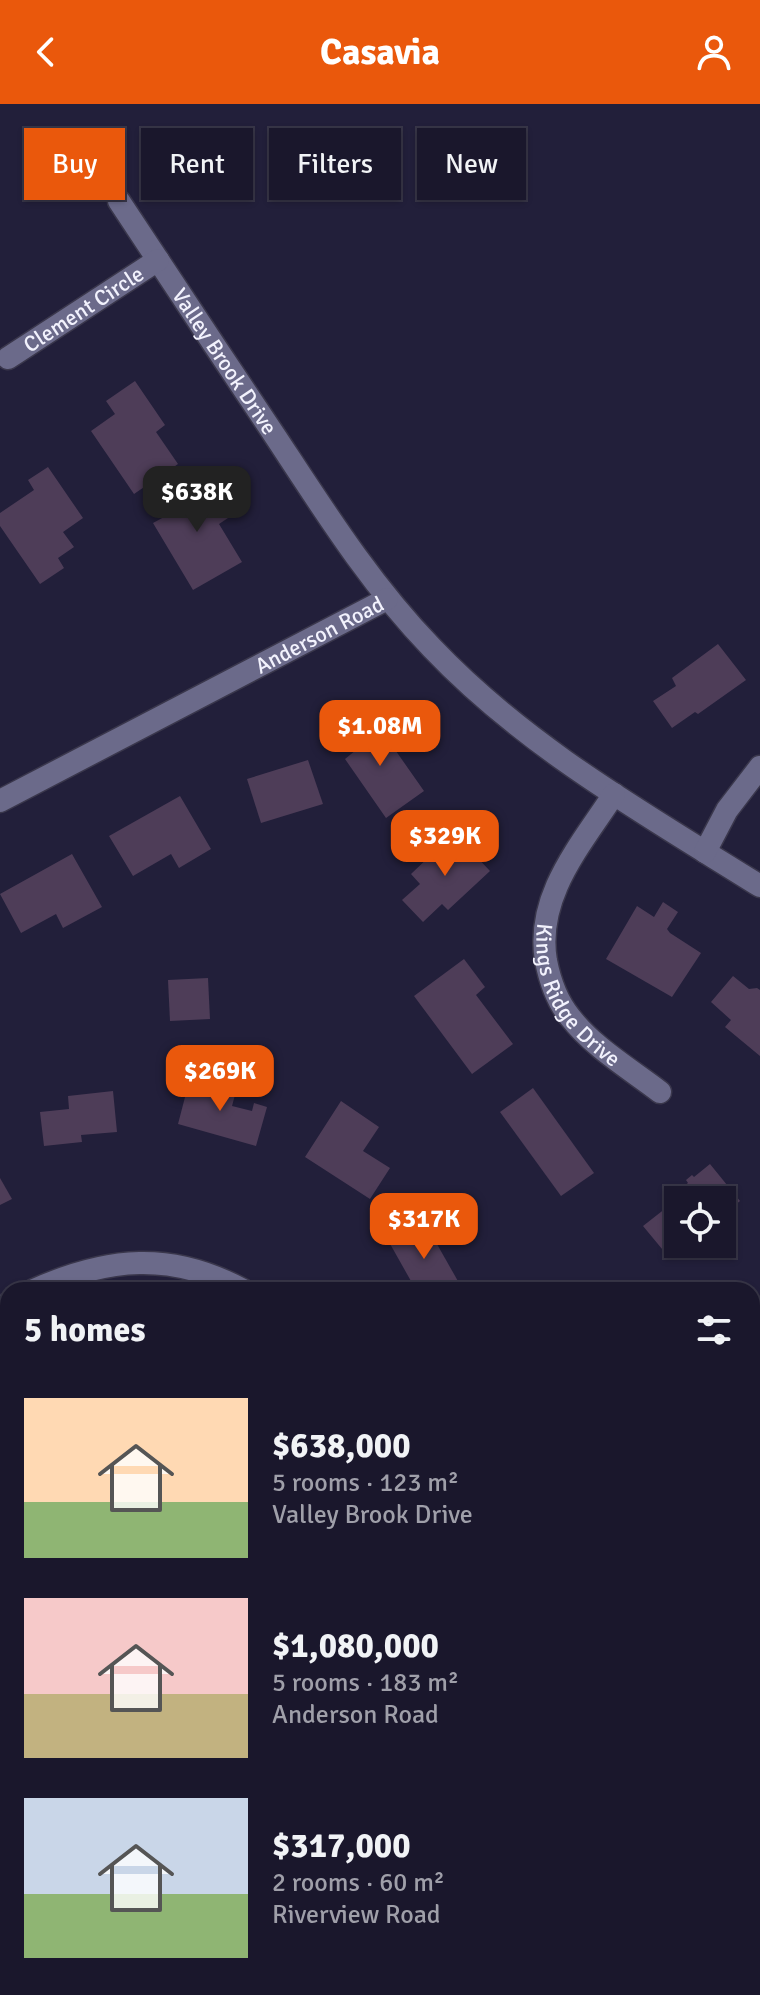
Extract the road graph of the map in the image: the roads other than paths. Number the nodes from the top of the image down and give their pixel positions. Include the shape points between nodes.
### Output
1 (119, 201) dead end
2 (158, 260) junction
3 (8, 358) dead end
4 (387, 599) junction
5 (760, 767) edge
6 (614, 794) junction
7 (0, 801) edge
8 (705, 852) junction
9 (760, 886) edge
10 (660, 1092) dead end
11 (55, 1282) edge
12 (227, 1282) edge

1 - 2 street, Valley Brook Drive
2 - 3 street, Clement Circle
2 - 4 street, Valley Brook Drive
4 - 6 street, Anderson Road via 525,733
4 - 7 street, Anderson Road
5 - 8 street via 727,810
6 - 8 street, Anderson Road
6 - 10 street, Kings Ridge Drive via 551,899 545,924 549,976 570,1018
8 - 9 street, Anderson Road
11 - 12 street via 136,1262 184,1266

